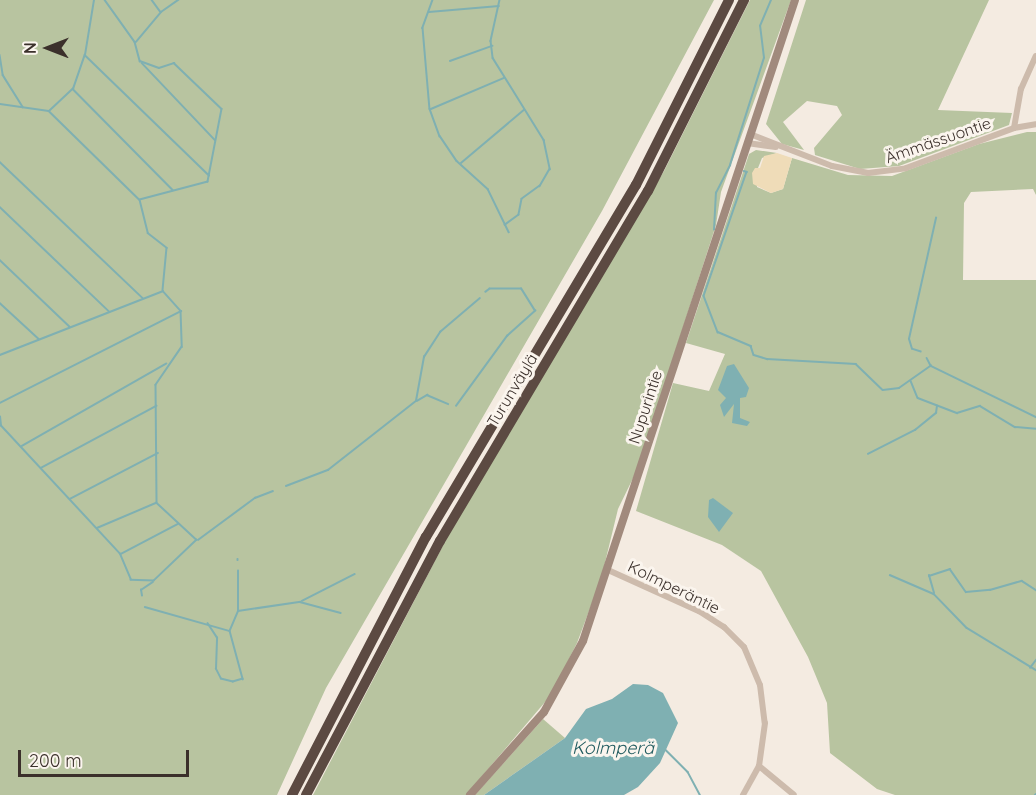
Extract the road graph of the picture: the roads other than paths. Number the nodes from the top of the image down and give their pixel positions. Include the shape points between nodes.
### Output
1 (729, 0) edge
2 (744, 0) edge
3 (795, 0) edge
4 (1036, 56) edge
5 (1036, 124) edge
6 (1014, 128) junction
7 (749, 139) junction
8 (608, 570) junction
9 (759, 766) junction
10 (292, 795) edge
11 (306, 795) edge
12 (470, 795) edge
13 (743, 795) edge
14 (794, 795) edge

1 - 10 highway, Turunväylä via 636,185 426,537
2 - 11 highway, Turunväylä via 648,191 440,541
3 - 7 main road, Nupurintie
4 - 6 street via 1021,89
5 - 6 street, Ämmässuontie
6 - 7 street, Ämmässuontie via 889,172 851,172
7 - 8 main road, Nupurintie
8 - 9 street, Kolmperäntie via 699,611 724,627 744,647 754,665 764,708
8 - 12 main road, Nupurintie via 566,677 544,712
9 - 13 street, Kolmperäntie
9 - 14 street

